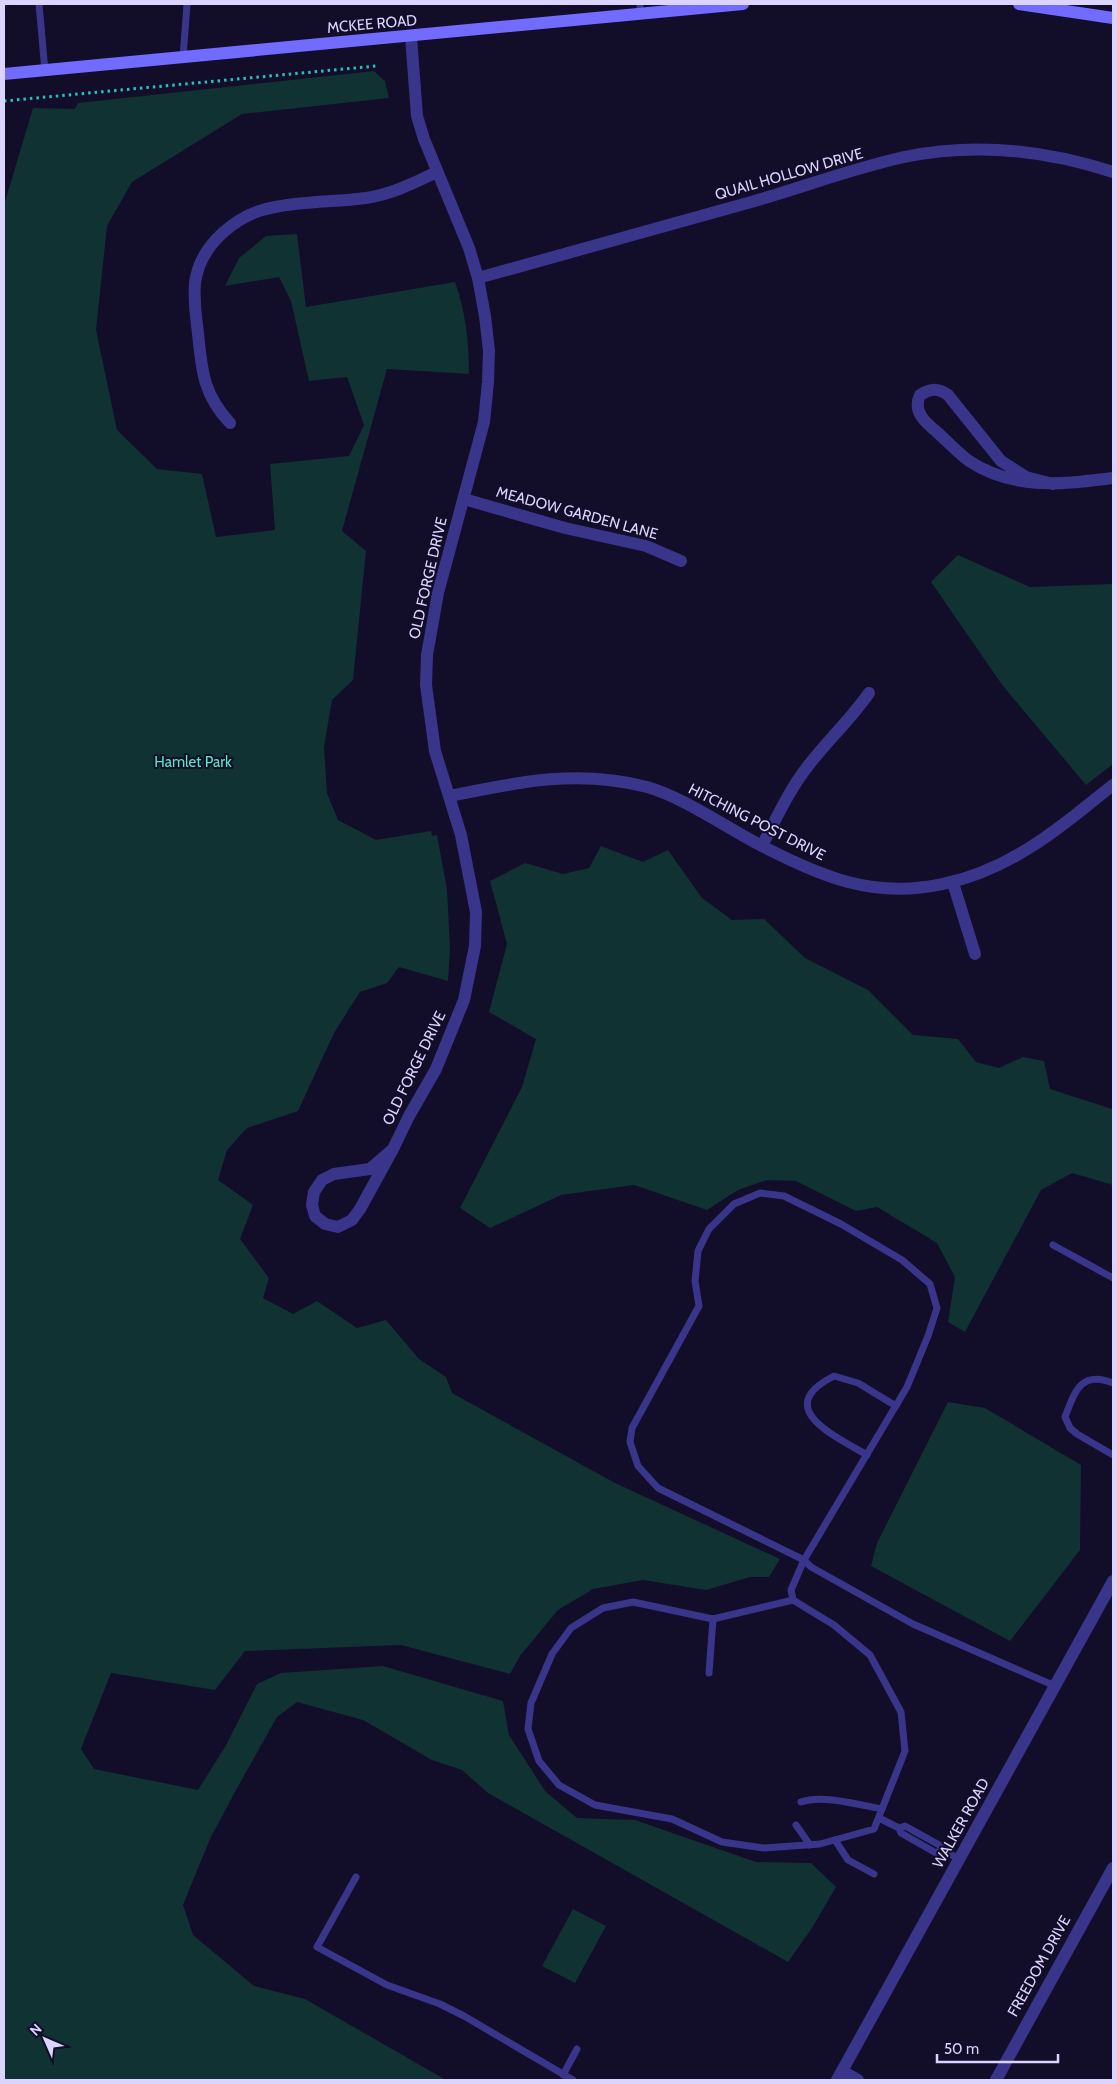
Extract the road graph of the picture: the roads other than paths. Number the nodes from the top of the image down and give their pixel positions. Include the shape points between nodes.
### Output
1 (39, 4) edge
2 (187, 4) edge
3 (743, 4) edge
4 (1019, 4) edge
5 (640, 9) edge
6 (1113, 18) edge
7 (411, 36) junction
8 (183, 58) junction
9 (45, 71) junction
10 (4, 74) edge
11 (437, 172) junction
12 (1113, 172) edge
13 (478, 278) junction
14 (230, 423) dead end
15 (1113, 478) edge
16 (1053, 484) junction
17 (464, 499) junction
18 (681, 562) dead end
19 (869, 693) dead end
20 (1113, 785) edge
21 (450, 796) junction
22 (762, 846) junction
23 (953, 883) junction
24 (975, 954) dead end
25 (393, 1149) junction
26 (1053, 1245) dead end
27 (1113, 1278) edge
28 (1113, 1383) edge
29 (896, 1406) junction
30 (867, 1454) junction
31 (1113, 1455) edge
32 (804, 1560) junction
33 (1113, 1581) edge
34 (793, 1600) junction
35 (713, 1619) junction
36 (709, 1673) dead end
37 (1055, 1686) junction
38 (801, 1802) dead end
39 (882, 1809) junction
40 (879, 1818) junction
41 (796, 1825) dead end
42 (835, 1840) junction
43 (810, 1845) junction
44 (960, 1859) junction
45 (1113, 1868) edge
46 (874, 1874) dead end
47 (356, 1877) dead end
48 (577, 2049) dead end
49 (563, 2074) junction
50 (839, 2076) edge
51 (573, 2080) edge
52 (858, 2080) edge
53 (996, 2080) edge

1 - 9 lane
2 - 8 lane
3 - 5 main road, MCKEE ROAD
4 - 6 main road
5 - 7 main road, MCKEE ROAD
7 - 8 main road, MCKEE ROAD
7 - 11 street, OLD FORGE DRIVE via 418,116
8 - 9 main road, MCKEE ROAD
9 - 10 main road, MCKEE ROAD
11 - 13 street, OLD FORGE DRIVE
11 - 14 street via 388,194 275,206 256,211 224,231 211,246 195,281 194,303 204,383
12 - 13 street, QUAIL HOLLOW DRIVE via 1072,160 1010,150 975,149 904,157
13 - 17 street, OLD FORGE DRIVE via 489,351 488,382 484,422
15 - 16 street
16 - 16 street via 1026,477 1001,461 941,390 930,390 920,395 917,405 922,418 968,460 1004,479
17 - 18 street, MEADOW GARDEN LANE via 565,528 646,546
17 - 21 street, OLD FORGE DRIVE via 438,593 427,655 426,685 435,750
19 - 22 street via 807,767
20 - 23 street, HITCHING POST DRIVE via 1031,847 1003,863
21 - 22 street, HITCHING POST DRIVE via 532,780 595,778 649,788
21 - 25 street, OLD FORGE DRIVE via 476,912 475,946 464,1000 436,1069
22 - 23 street, HITCHING POST DRIVE via 811,869 867,886 923,887
23 - 24 street
25 - 25 street, OLD FORGE DRIVE via 352,1220 338,1227 325,1224 315,1216 312,1205 314,1192 322,1180 334,1174 370,1169
26 - 27 lane
28 - 31 lane via 1099,1377 1088,1380 1074,1393 1065,1417 1077,1434
29 - 30 lane
29 - 30 lane via 858,1383 834,1376 817,1384 808,1399 808,1413 823,1430
29 - 32 lane via 907,1387 937,1308 930,1284 902,1260 841,1224 784,1196 760,1193 734,1204 709,1229 698,1251 695,1281 699,1306 632,1428 630,1442 638,1466 658,1488
30 - 32 lane
32 - 34 lane via 791,1590
32 - 37 lane via 913,1624
33 - 37 street, WALKER ROAD
34 - 35 lane
34 - 39 lane via 834,1625 870,1655 901,1712 905,1751
35 - 36 lane
35 - 43 lane via 633,1602 603,1608 571,1628 552,1654 531,1703 528,1729 539,1760 558,1786 596,1805 672,1819 722,1842 764,1848
37 - 44 street, WALKER ROAD
38 - 39 lane via 824,1799
39 - 40 lane
40 - 42 lane via 874,1829
40 - 44 lane via 899,1828 905,1826
41 - 43 lane
42 - 43 lane
42 - 46 lane via 848,1860
44 - 50 street, WALKER ROAD
45 - 53 street, FREEDOM DRIVE
47 - 49 lane via 317,1947 387,1985 464,2016
48 - 49 lane
49 - 51 lane
50 - 52 street

